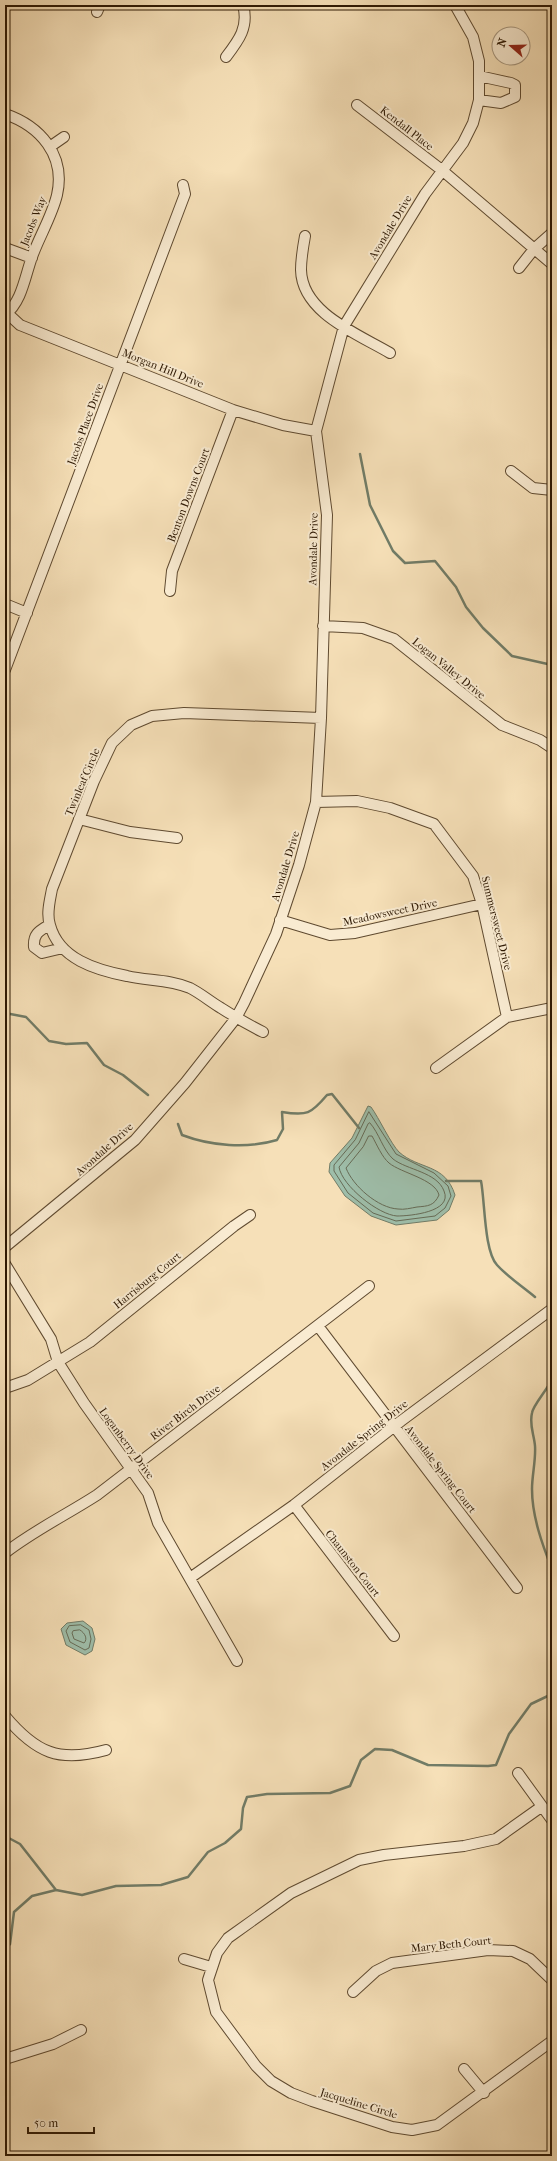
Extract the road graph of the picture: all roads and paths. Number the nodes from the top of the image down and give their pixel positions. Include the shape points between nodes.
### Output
1 (243, 5) edge
2 (455, 5) edge
3 (226, 57) dead end
4 (479, 76) junction
5 (479, 100) junction
6 (357, 105) dead end
7 (5, 114) edge
8 (64, 136) dead end
9 (50, 146) junction
10 (443, 171) junction
11 (183, 185) dead end
12 (552, 233) edge
13 (304, 236) dead end
14 (5, 248) edge
15 (534, 249) junction
16 (32, 258) junction
17 (552, 264) edge
18 (519, 268) dead end
19 (6, 314) edge
20 (344, 326) junction
21 (390, 352) dead end
22 (120, 364) junction
23 (233, 410) junction
24 (316, 431) junction
25 (511, 471) dead end
26 (552, 490) edge
27 (170, 591) dead end
28 (5, 604) edge
29 (27, 613) junction
30 (323, 626) junction
31 (5, 670) edge
32 (322, 718) junction
33 (552, 748) edge
34 (316, 802) junction
35 (79, 819) junction
36 (177, 838) dead end
37 (482, 904) junction
38 (280, 920) junction
39 (49, 925) junction
40 (63, 948) junction
41 (552, 1008) edge
42 (507, 1017) junction
43 (236, 1018) junction
44 (263, 1032) dead end
45 (436, 1068) dead end
46 (250, 1216) dead end
47 (5, 1247) edge
48 (5, 1264) edge
49 (369, 1286) dead end
50 (552, 1309) edge
51 (318, 1326) junction
52 (58, 1362) junction
53 (5, 1388) edge
54 (393, 1427) junction
55 (132, 1468) junction
56 (294, 1505) junction
57 (5, 1553) edge
58 (190, 1578) junction
59 (517, 1588) dead end
60 (394, 1636) dead end
61 (237, 1661) dead end
62 (5, 1716) edge
63 (106, 1750) dead end
64 (518, 1773) dead end
65 (541, 1807) junction
66 (552, 1820) edge
67 (184, 1960) dead end
68 (210, 1967) junction
69 (552, 1980) edge
70 (353, 1992) dead end
71 (81, 2030) dead end
72 (552, 2041) edge
73 (5, 2059) edge
74 (464, 2069) dead end
75 (484, 2093) junction

1 - 3 street via 245,27 240,40
2 - 4 street, Avondale Drive via 473,37 479,61
4 - 5 street, Avondale Drive
4 - 5 street via 511,82 515,85 516,91 515,97 501,103
5 - 10 street, Avondale Drive via 473,123 463,143
6 - 10 street, Kendall Place
7 - 9 street, Jacobs Way via 32,126
8 - 9 street
9 - 16 street, Jacobs Way via 58,172 57,195
10 - 15 street
10 - 20 street, Avondale Drive via 425,194
11 - 22 street, Jacobs Place Drive via 185,194
12 - 15 street
13 - 20 street via 301,270 308,292 327,317
14 - 16 street, Jacobs Way
15 - 17 street
15 - 18 street
16 - 19 street, Jacobs Way via 22,291
19 - 22 street, Morgan Hill Drive via 20,325
20 - 21 street
20 - 24 street, Avondale Drive
22 - 23 street, Morgan Hill Drive
22 - 29 street, Jacobs Place Drive
23 - 24 street, Morgan Hill Drive via 283,425
23 - 27 street, Benton Downs Court via 172,571
24 - 30 street, Avondale Drive via 327,515
25 - 26 street via 533,488
28 - 29 street
29 - 31 street, Jacobs Place Drive
30 - 32 street, Avondale Drive
30 - 33 street, Logan Valley Drive via 363,628 394,639 502,725 540,740
32 - 34 street, Avondale Drive
32 - 35 street, Twinleaf Circle via 184,713 152,716 131,725 112,743
34 - 37 street, Summersweet Drive via 357,801 390,808 434,824 473,876
34 - 38 street, Avondale Drive via 299,865
35 - 36 street via 130,832
35 - 39 street, Twinleaf Circle via 52,889 48,906
37 - 38 street, Meadowsweet Drive via 355,933 330,935
37 - 42 street, Summersweet Drive
38 - 43 street, Avondale Drive via 270,948
39 - 40 street, Twinleaf Circle
39 - 40 street via 37,932 33,938 34,947 42,952
40 - 43 street, Twinleaf Circle via 70,956 97,968 190,988
41 - 42 street
42 - 45 street
43 - 44 street
43 - 47 street, Avondale Drive via 135,1140
46 - 52 street, Harrisburg Court via 234,1226 90,1342
48 - 52 street, Loganberry Drive via 51,1339
49 - 51 street, River Birch Drive
50 - 54 street, Avondale Spring Drive
51 - 54 street, Avondale Spring Court
51 - 55 street, River Birch Drive
52 - 53 street, Harrisburg Court via 28,1380
52 - 55 street, Loganberry Drive via 84,1403
54 - 56 street, Avondale Spring Drive
54 - 59 street, Avondale Spring Court
55 - 57 street, River Birch Drive via 97,1495
55 - 58 street, Loganberry Drive via 148,1493 158,1523
56 - 58 street, Avondale Spring Drive
56 - 60 street, Chaunston Court
58 - 61 street, Loganberry Drive
62 - 63 street via 22,1736 39,1748 58,1755 86,1756
64 - 65 street
65 - 66 street
65 - 68 street, Jacqueline Circle via 496,1839 464,1846 359,1860 297,1890 228,1938 216,1953
67 - 68 street
68 - 75 street, Jacqueline Circle via 209,1991 216,2012 256,2066 271,2081 291,2093 392,2126 412,2130 437,2125 471,2099
69 - 70 street, Mary Beth Court via 530,1959 513,1951 488,1950 392,1962 376,1971
71 - 73 street via 53,2044
72 - 75 street, Jacqueline Circle
74 - 75 street

